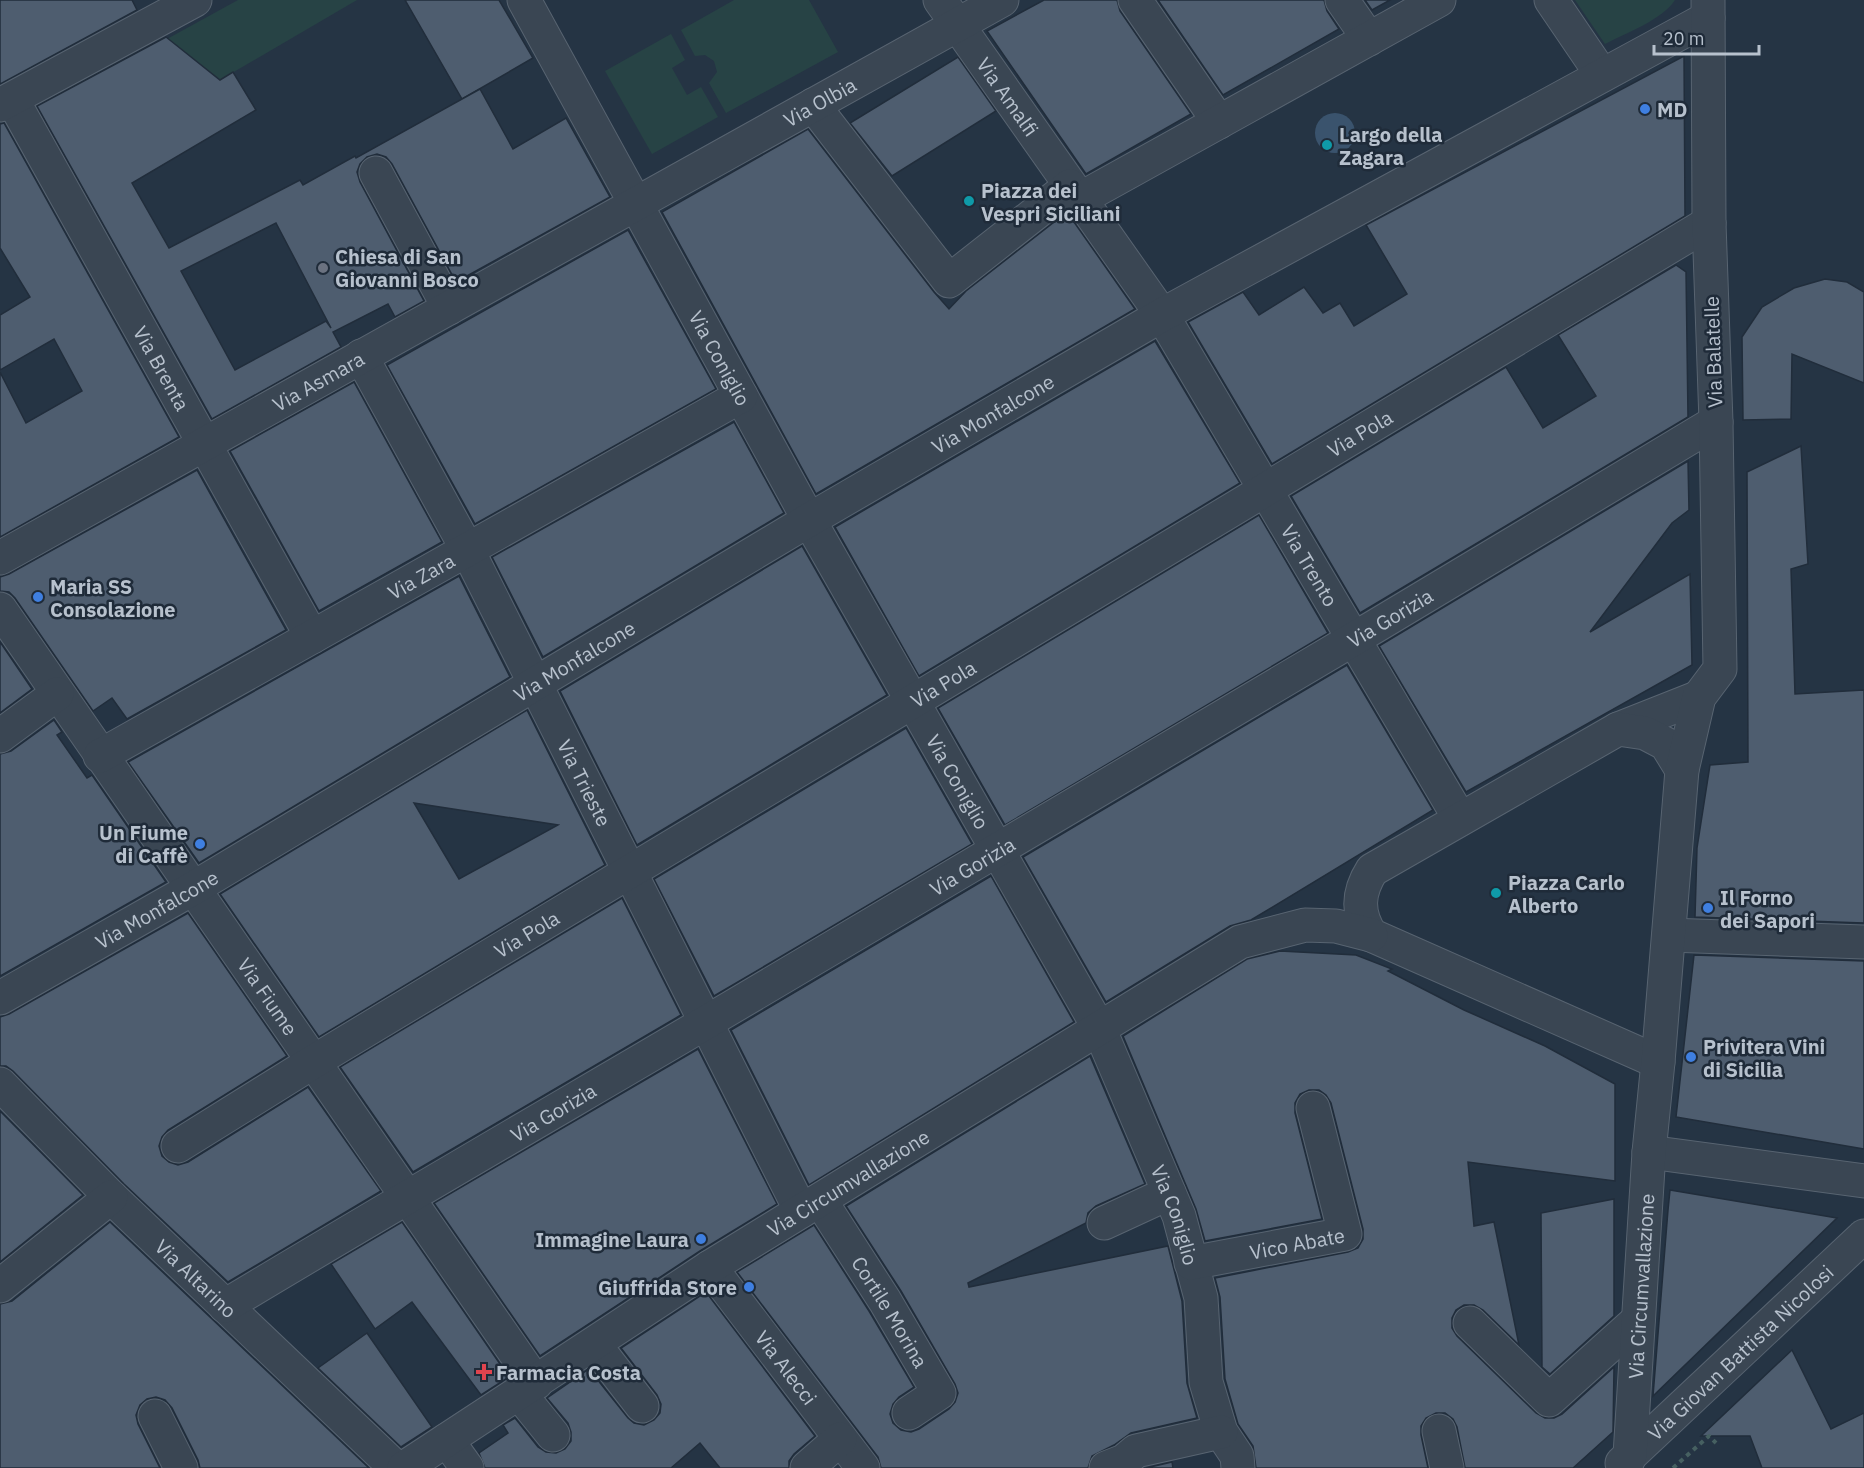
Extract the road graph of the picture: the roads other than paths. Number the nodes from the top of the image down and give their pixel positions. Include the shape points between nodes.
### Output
1 (195, 0) edge
2 (524, 0) edge
3 (1002, 0) edge
4 (1134, 0) edge
5 (1439, 0) edge
6 (1551, 0) edge
7 (1708, 9) edge
8 (949, 12) edge
9 (1356, 20) edge
10 (1602, 75) junction
11 (6, 102) edge
12 (813, 105) junction
13 (1213, 114) junction
14 (376, 173) dead end
15 (1075, 193) junction
16 (636, 204) junction
17 (1709, 223) junction
18 (450, 308) junction
19 (1160, 322) junction
20 (361, 356) junction
21 (741, 396) junction
22 (1716, 422) junction
23 (205, 443) junction
24 (1266, 491) junction
25 (809, 520) junction
26 (467, 549) junction
27 (0, 558) edge
28 (0, 609) edge
29 (312, 637) junction
30 (1353, 640) junction
31 (535, 684) junction
32 (57, 694) junction
33 (1699, 697) junction
34 (913, 703) junction
35 (1618, 729) junction
36 (0, 736) edge
37 (100, 756) junction
38 (1682, 770) junction
39 (1454, 810) junction
40 (997, 850) junction
41 (630, 872) junction
42 (192, 889) junction
43 (1371, 935) junction
44 (1681, 935) junction
45 (1864, 942) edge
46 (0, 998) edge
47 (706, 1023) junction
48 (1099, 1028) junction
49 (313, 1062) junction
50 (1658, 1062) junction
51 (0, 1084) edge
52 (1313, 1108) dead end
53 (178, 1146) dead end
54 (1649, 1152) junction
55 (1864, 1181) edge
56 (1169, 1193) junction
57 (111, 1197) junction
58 (406, 1197) junction
59 (811, 1206) junction
60 (1104, 1223) dead end
61 (1864, 1236) edge
62 (1191, 1263) junction
63 (710, 1267) junction
64 (0, 1286) edge
65 (225, 1306) junction
66 (1638, 1320) junction
67 (1470, 1323) dead end
68 (594, 1344) junction
69 (527, 1388) junction
70 (642, 1406) dead end
71 (909, 1413) dead end
72 (155, 1416) dead end
73 (1439, 1431) dead end
74 (1221, 1432) junction
75 (553, 1435) dead end
76 (840, 1439) junction
77 (447, 1440) junction
78 (1624, 1464) edge
79 (181, 1468) edge
80 (396, 1468) edge
81 (404, 1468) edge
82 (467, 1468) edge
83 (807, 1468) edge
84 (863, 1468) edge
85 (1106, 1468) edge
86 (1238, 1468) edge
87 (1447, 1468) edge

1 - 11 street
2 - 16 street, Via Coniglio
3 - 8 street, Via Olbia
4 - 13 street
5 - 9 street
6 - 10 street
7 - 10 street, Via Monfalcone
7 - 17 street, Via Balatelle
8 - 12 street, Via Olbia
8 - 15 street, Via Amalfi
9 - 13 street
10 - 19 street, Via Monfalcone
11 - 23 street, Via Brenta
12 - 15 street via 949,280
12 - 16 street, Via Olbia
13 - 15 street
14 - 18 street
15 - 19 street, Via Amalfi
16 - 18 street, Via Asmara
16 - 21 street, Via Coniglio
17 - 22 street, Via Balatelle
17 - 24 street, Via Pola
18 - 20 street, Via Asmara
19 - 24 street, Via Trento
19 - 25 street, Via Monfalcone
20 - 23 street, Via Asmara
20 - 26 street, Via Trieste
21 - 25 street, Via Coniglio
21 - 26 street, Via Zara
22 - 30 street, Via Gorizia
22 - 33 street, Via Balatelle via 1720,669
23 - 27 street, Via Asmara
23 - 29 street, Via Brenta
24 - 30 street, Via Trento
24 - 34 street, Via Pola
25 - 31 street, Via Monfalcone
25 - 34 street, Via Coniglio
26 - 29 street, Via Zara
26 - 31 street, Via Trieste
28 - 32 street, Via Fiume
29 - 37 street, Via Zara
30 - 39 street, Via Trento
30 - 40 street, Via Gorizia
31 - 41 street, Via Trieste
31 - 42 street, Via Monfalcone
32 - 36 street
32 - 37 street, Via Fiume
33 - 35 street
33 - 38 street, Via Circumvallazione
34 - 40 street, Via Coniglio
34 - 41 street, Via Pola
35 - 38 street via 1645,733 1666,744
35 - 39 street
37 - 42 street, Via Fiume
38 - 44 street, Via Circumvallazione
39 - 43 street via 1372,870 1362,885 1361,908
40 - 47 street, Via Gorizia
40 - 48 street, Via Coniglio
41 - 47 street, Via Trieste
41 - 49 street, Via Pola
42 - 46 street, Via Monfalcone
42 - 49 street, Via Fiume
43 - 48 street, Via Circumvallazione via 1336,926 1305,925 1240,942
43 - 50 street, Via Circumvallazione
44 - 45 street
44 - 50 street, Via Circumvallazione
47 - 58 street, Via Gorizia
47 - 59 street, Via Trieste
48 - 56 street, Via Coniglio
48 - 59 street, Via Circumvallazione
49 - 53 street, Via Pola
49 - 58 street, Via Fiume
50 - 54 street, Via Circumvallazione
51 - 57 street, Via Altarino
52 - 62 street, Vico Abate via 1345,1234
54 - 55 street
54 - 66 street, Via Circumvallazione
56 - 60 street
56 - 62 street, Via Coniglio
57 - 64 street
57 - 65 street, Via Altarino
58 - 65 street, Via Gorizia
58 - 69 street, Via Fiume
59 - 63 street, Via Circumvallazione
59 - 71 street, Cortile Morina via 885,1301 939,1393
61 - 78 street, Via Giovan Battista Nicolosi
62 - 74 street, Via Coniglio via 1201,1298 1206,1382
63 - 68 street, Via Circumvallazione
63 - 76 street, Via Alecci
65 - 80 street, Via Altarino
66 - 67 street via 1550,1400
66 - 78 street, Via Circumvallazione
68 - 69 street, Via Circumvallazione
68 - 70 street
69 - 75 street, Via Fiume
69 - 77 street, Via Circumvallazione
72 - 79 street
73 - 87 street
74 - 85 street via 1136,1451
74 - 86 street, Via Coniglio via 1237,1456
76 - 83 street
76 - 84 street, Via Alecci
77 - 81 street, Via Circumvallazione
77 - 82 street

